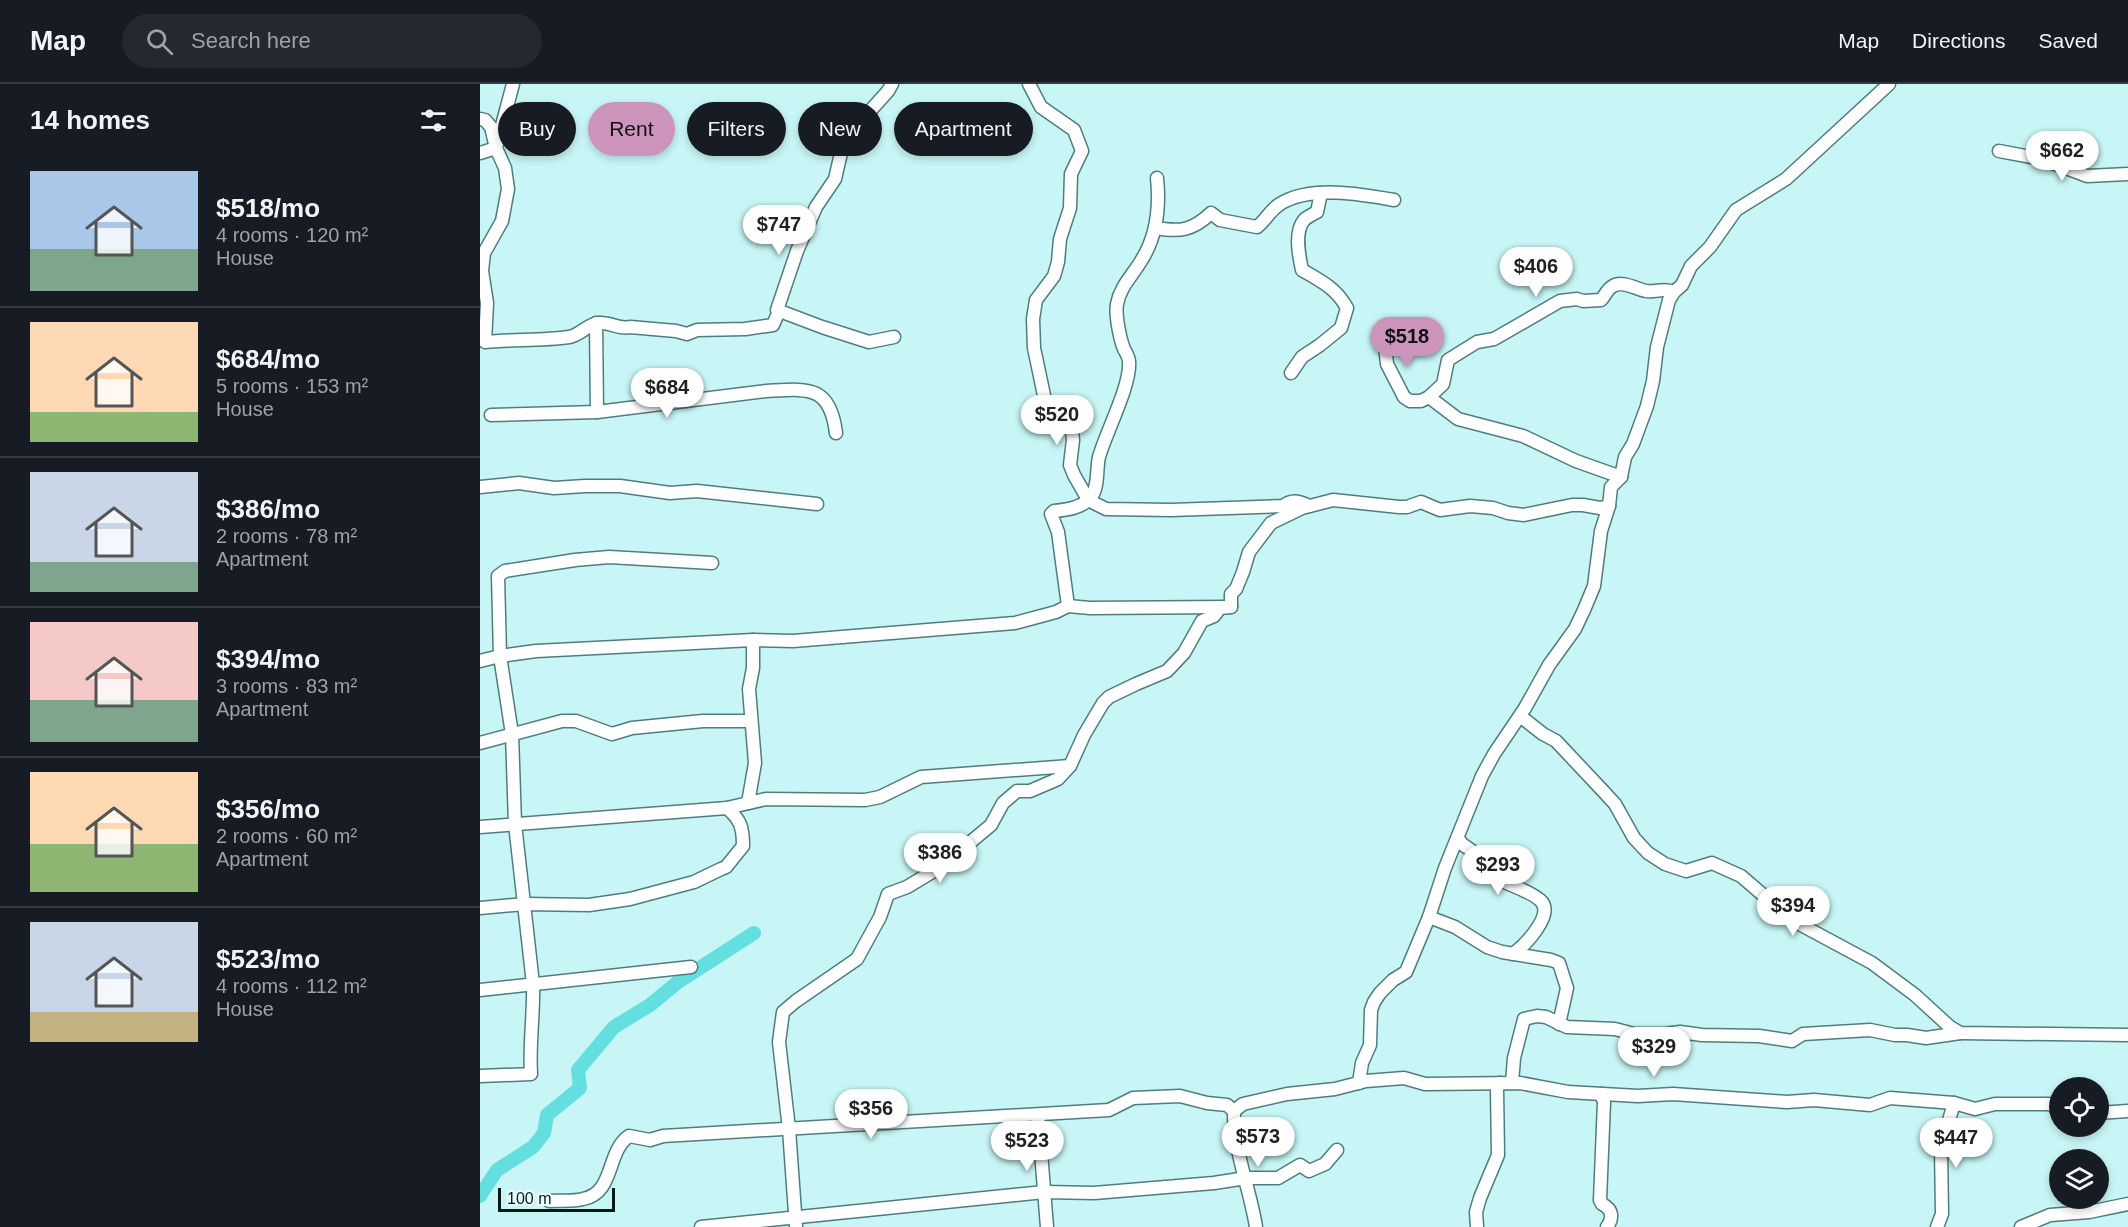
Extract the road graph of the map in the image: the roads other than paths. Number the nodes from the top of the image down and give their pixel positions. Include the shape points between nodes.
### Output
1 (513, 84) edge
2 (891, 84) edge
3 (1029, 84) edge
4 (1889, 84) edge
5 (480, 119) edge
6 (496, 148) junction
7 (1999, 152) dead end
8 (480, 153) edge
9 (2128, 174) edge
10 (1157, 178) dead end
11 (1321, 193) junction
12 (1394, 200) dead end
13 (1155, 228) junction
14 (1674, 292) junction
15 (779, 311) junction
16 (596, 323) junction
17 (894, 337) dead end
18 (1385, 346) dead end
19 (1291, 373) dead end
20 (1429, 397) junction
21 (597, 412) junction
22 (491, 415) dead end
23 (836, 433) dead end
24 (1621, 477) junction
25 (480, 487) edge
26 (1089, 499) junction
27 (817, 504) dead end
28 (1309, 506) junction
29 (1609, 506) junction
30 (712, 562) dead end
31 (1068, 606) junction
32 (1231, 607) junction
33 (753, 640) junction
34 (500, 656) junction
35 (480, 661) edge
36 (1520, 716) junction
37 (751, 721) junction
38 (512, 734) junction
39 (480, 742) edge
40 (1070, 766) junction
41 (748, 803) junction
42 (727, 808) junction
43 (515, 824) junction
44 (480, 827) edge
45 (1458, 838) junction
46 (525, 904) junction
47 (480, 908) edge
48 (1429, 917) junction
49 (1513, 954) junction
50 (691, 967) dead end
51 (533, 984) junction
52 (480, 990) edge
53 (1559, 1023) junction
54 (1960, 1033) junction
55 (2128, 1035) edge
56 (480, 1076) edge
57 (1359, 1083) junction
58 (1506, 1083) junction
59 (1601, 1094) junction
60 (1954, 1103) junction
61 (2049, 1104) edge
62 (1234, 1111) junction
63 (2128, 1111) edge
64 (2109, 1112) edge
65 (1038, 1115) junction
66 (789, 1129) junction
67 (1337, 1150) dead end
68 (1245, 1178) junction
69 (1044, 1192) junction
70 (549, 1202) dead end
71 (2128, 1204) edge
72 (795, 1223) edge
73 (701, 1227) edge
74 (1047, 1227) edge
75 (1256, 1227) edge
76 (1477, 1227) edge
77 (1607, 1227) edge
78 (1937, 1227) edge
79 (2021, 1227) edge

1 - 6 street
2 - 15 street via 844,140 835,179 816,207 797,251
3 - 26 street via 1041,107 1074,130 1082,151 1071,174 1070,208 1054,276 1036,300 1033,319 1034,348 1046,400 1050,410 1070,413 1070,465
4 - 14 street via 1786,179 1736,210
5 - 6 street via 491,127
6 - 8 street
6 - 16 street via 505,168 508,189 502,221 484,253 485,342 545,341 574,336
7 - 9 street via 2042,159 2087,176
10 - 13 street
11 - 12 street
11 - 13 street via 1302,194 1283,202 1257,227 1220,220 1211,213 1192,228
11 - 19 street via 1317,212 1304,220 1299,230 1302,270 1324,282 1347,308 1341,328 1302,357
13 - 26 street via 1116,306 1119,334 1130,360 1104,441 1096,488
14 - 20 street via 1644,291 1616,284 1600,300 1560,301 1494,339 1477,342 1451,358 1443,384
14 - 24 street via 1664,316 1647,406 1625,457
15 - 16 street via 773,325 700,329 687,334
15 - 17 street via 869,342
16 - 21 street
18 - 20 street via 1387,364 1404,397 1421,401
20 - 24 street via 1464,421 1522,436
21 - 22 street
21 - 23 street via 766,391 815,392 825,398
24 - 29 street via 1611,487
25 - 27 street via 519,483 554,488 620,486
26 - 28 street via 1106,509 1283,506 1289,501
26 - 31 street via 1051,514 1058,532
28 - 29 street via 1333,500 1399,507 1421,502 1440,510 1470,506 1524,515 1572,505
28 - 32 street via 1264,529 1231,594
29 - 36 street via 1601,531 1594,586 1584,610
30 - 34 street via 609,557 501,572 497,582
31 - 32 street
31 - 33 street via 1015,623 794,641
32 - 40 street via 1220,608 1202,621 1184,653 1167,671 1109,697 1084,735
33 - 34 street
33 - 37 street
34 - 35 street
34 - 38 street
36 - 45 street via 1482,776
36 - 54 street via 1556,741 1610,798 1648,853 1680,870 1712,863 1741,876 1792,920 1872,963
37 - 38 street via 703,721 632,728 612,734 576,721 562,721
37 - 41 street via 755,763
38 - 39 street
38 - 43 street
40 - 41 street via 921,777 866,800 766,799
40 - 66 street via 1048,784 1017,791 974,840 932,872 888,894 857,959 783,1012 779,1042
41 - 42 street
42 - 43 street
42 - 46 street via 743,827 743,846 726,867 694,882 630,899 589,905
43 - 44 street
43 - 46 street
45 - 48 street
45 - 49 street via 1496,867 1498,879 1542,902 1543,917 1537,928
46 - 47 street
46 - 51 street
48 - 49 street via 1455,927 1487,947
48 - 57 street via 1406,972 1386,986 1374,1002 1370,1045
49 - 53 street via 1559,963 1567,988
50 - 51 street
51 - 52 street
51 - 56 street via 531,1074
53 - 54 street via 1634,1034 1680,1032 1792,1041 1803,1034 1870,1030 1926,1038
53 - 58 street via 1546,1017 1524,1019
54 - 55 street
57 - 58 street via 1404,1078 1425,1084
57 - 62 street via 1287,1094 1244,1104
58 - 59 street
58 - 76 street via 1497,1088 1498,1155 1480,1198
59 - 60 street via 1870,1104 1890,1098
59 - 77 street via 1604,1102 1600,1200 1610,1211
60 - 61 street via 1975,1109 1995,1104
60 - 78 street via 1941,1148 1942,1214
62 - 65 street via 1227,1105 1161,1096 1133,1098 1109,1110
62 - 68 street via 1233,1132
63 - 64 street
65 - 66 street
65 - 69 street
66 - 70 street via 650,1140 629,1136 622,1141 603,1188 584,1199
66 - 72 street
67 - 68 street via 1325,1164 1309,1171 1300,1165 1278,1178
68 - 69 street via 1102,1193
68 - 75 street
69 - 72 street
69 - 74 street
71 - 79 street via 2050,1215
72 - 73 street

